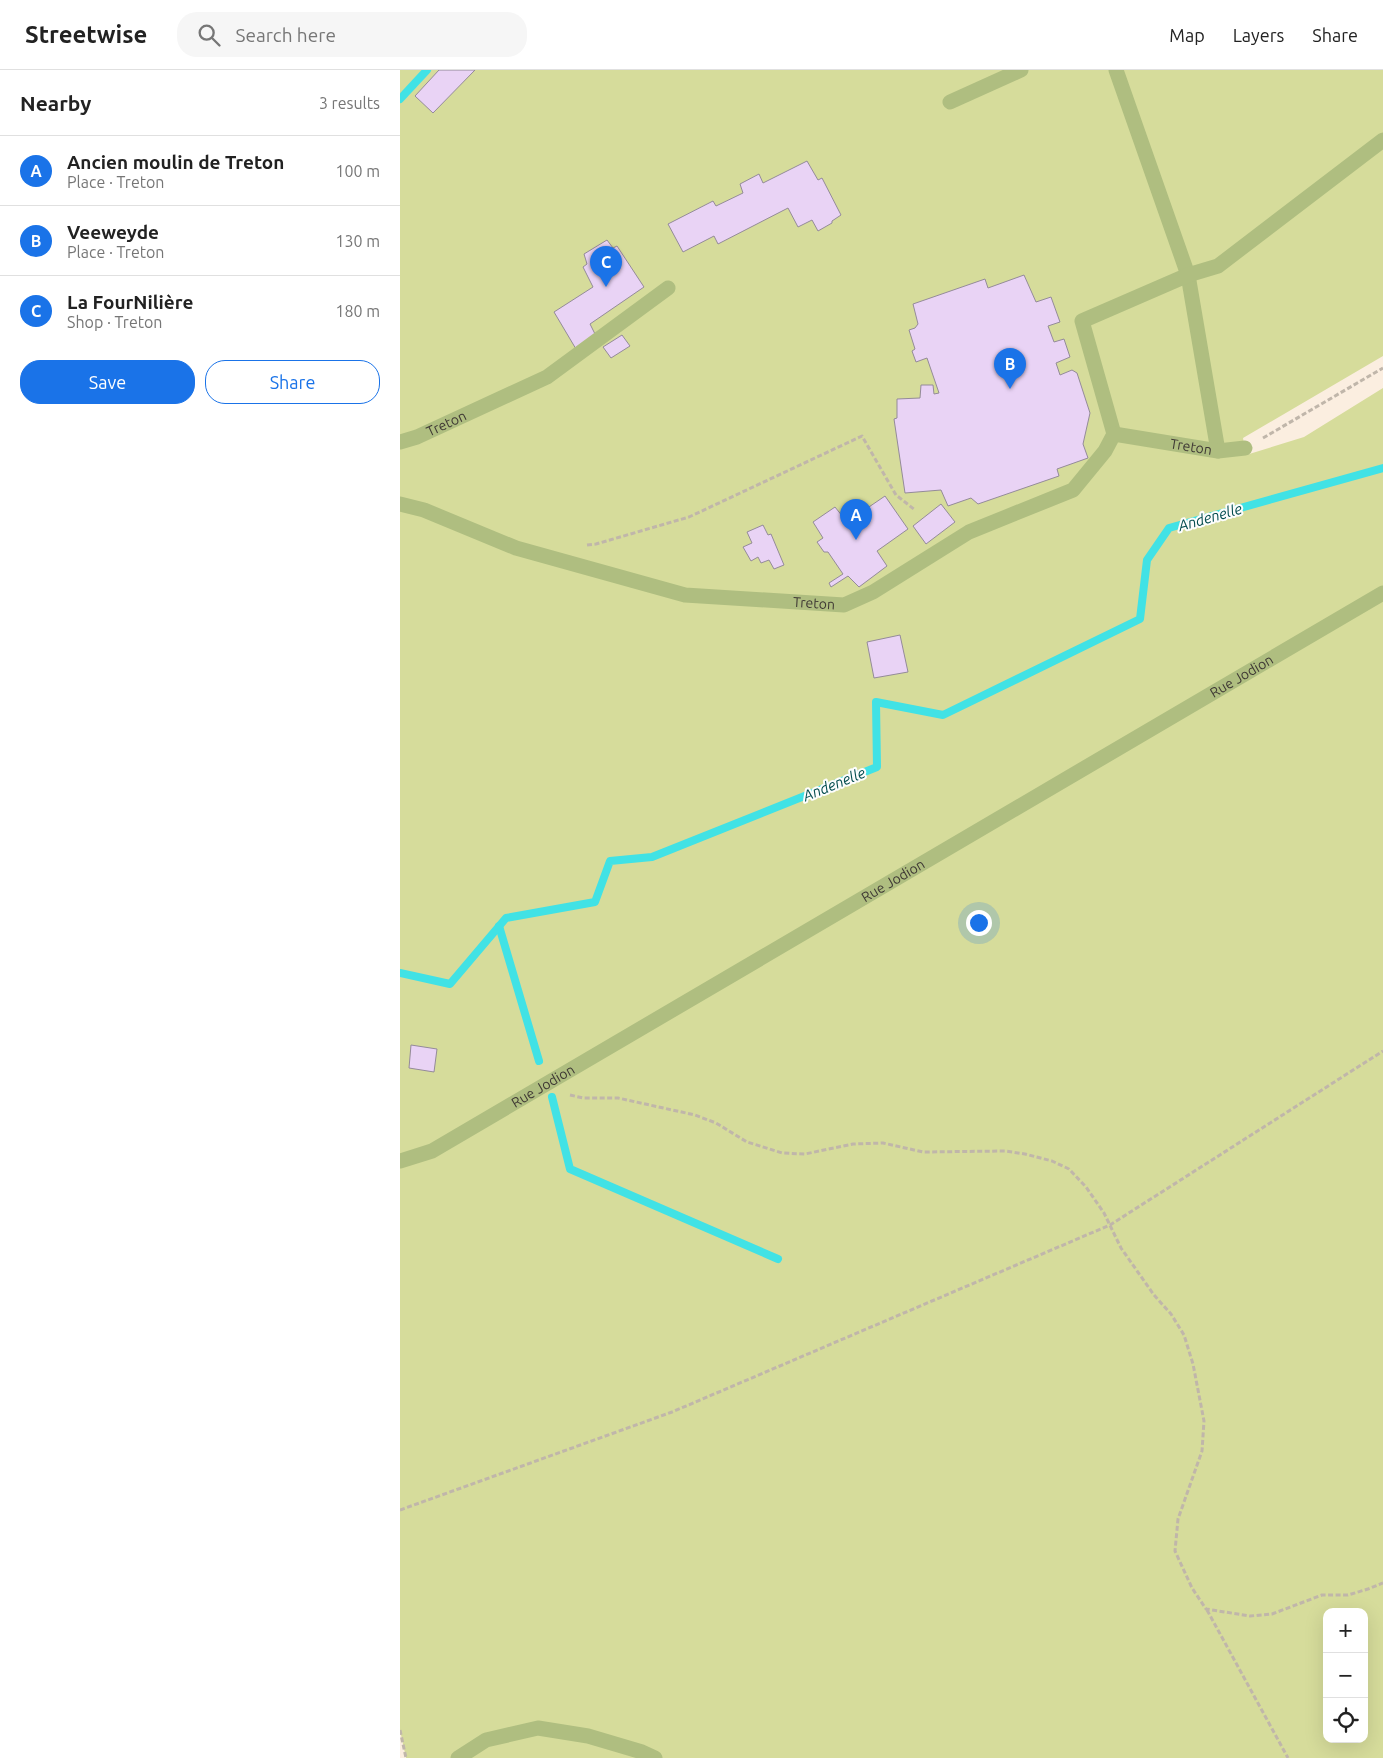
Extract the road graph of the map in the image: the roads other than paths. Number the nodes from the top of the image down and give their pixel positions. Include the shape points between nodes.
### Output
1 (1021, 70) edge
2 (1116, 70) edge
3 (950, 102) dead end
4 (1383, 140) edge
5 (1188, 275) junction
6 (668, 288) dead end
7 (1114, 434) junction
8 (400, 442) edge
9 (1245, 448) road end
10 (1218, 451) junction
11 (400, 504) edge
12 (1383, 593) edge
13 (400, 1162) edge
14 (458, 1758) edge
15 (655, 1758) edge

1 - 3 street
2 - 5 street
4 - 5 street via 1218,266
5 - 7 street via 1082,321
5 - 10 street
6 - 8 street, Treton via 547,377
7 - 10 street, Treton
7 - 11 street, Treton via 1105,451 1073,490 968,532 873,592 844,605 685,595 516,548 424,510
9 - 10 street, Treton
12 - 13 street, Rue Jodion via 432,1151
14 - 15 street via 486,1740 538,1728 588,1736

